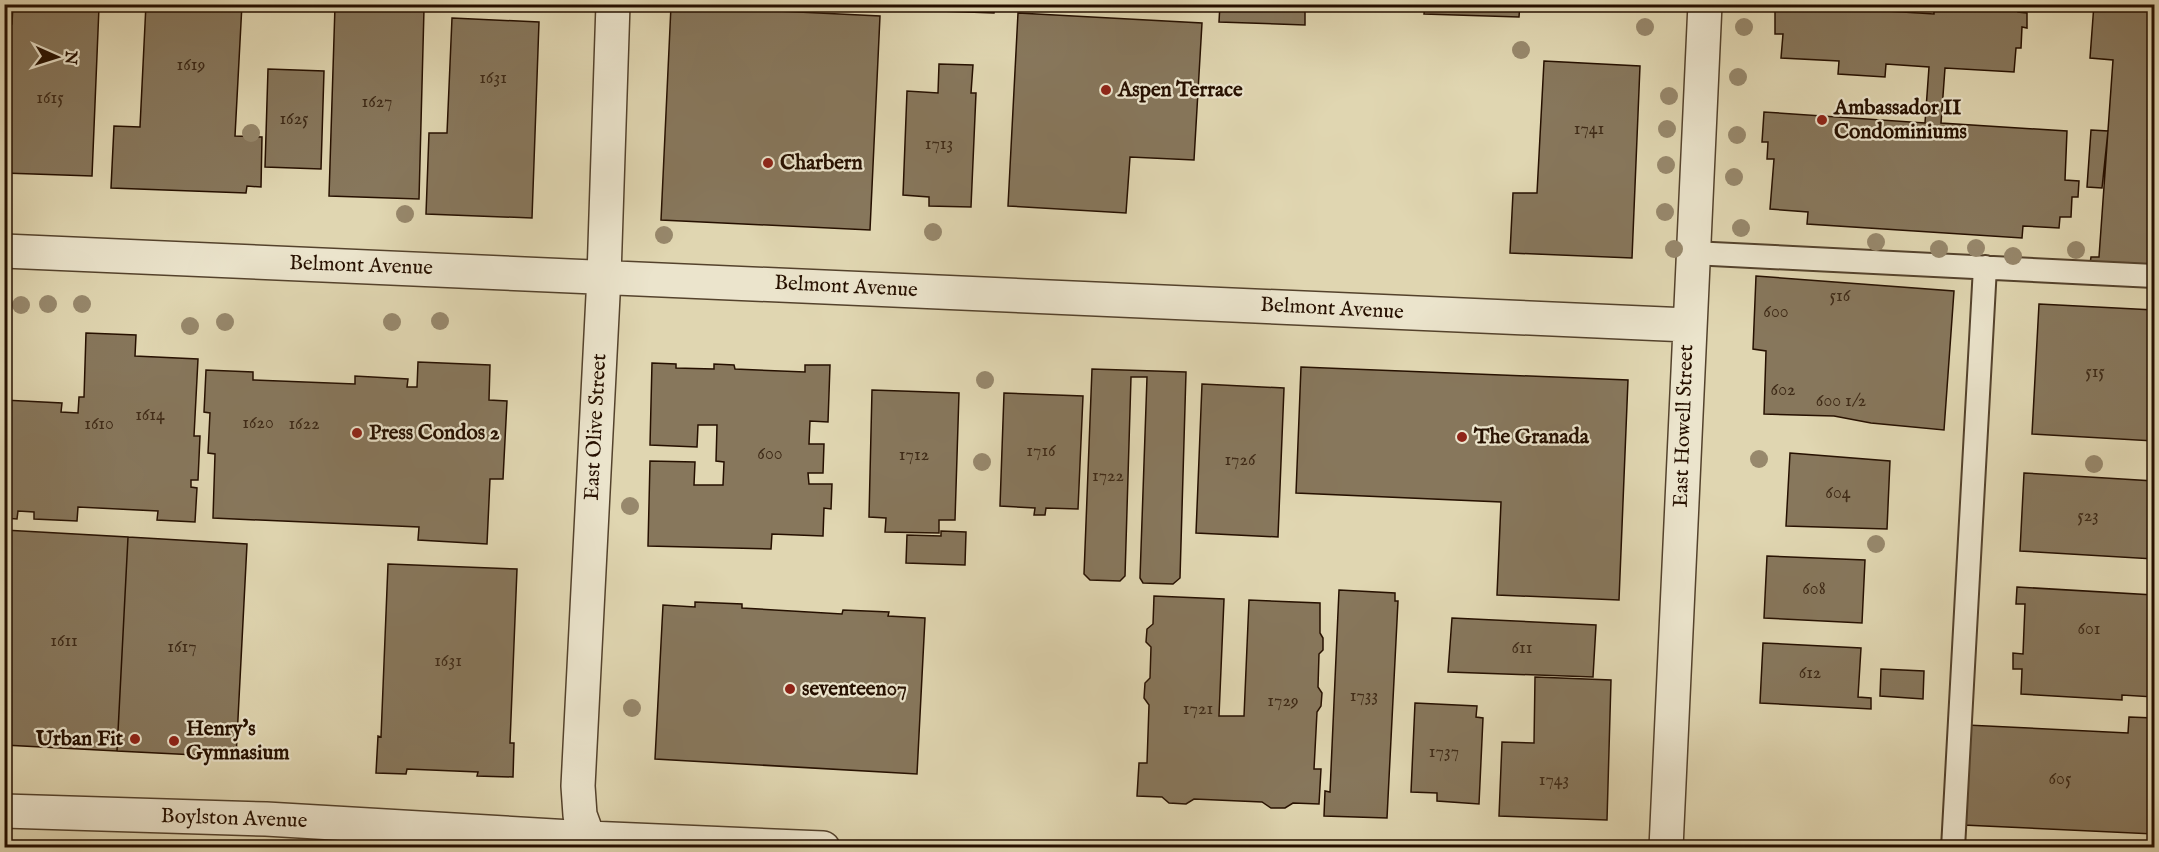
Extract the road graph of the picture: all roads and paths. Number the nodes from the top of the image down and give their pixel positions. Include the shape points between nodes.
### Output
1 (613, 4) edge
2 (1705, 4) edge
3 (4, 251) edge
4 (1692, 253) junction
5 (1985, 267) junction
6 (604, 276) junction
7 (2154, 276) edge
8 (1688, 325) junction
9 (4, 811) edge
10 (590, 843) edge
11 (823, 848) edge
12 (1666, 848) edge
13 (1953, 848) edge

1 - 6 street, East Olive Street
2 - 4 street, East Howell Street
3 - 6 street, Belmont Avenue
4 - 5 lane
4 - 8 street, East Howell Street
5 - 7 lane
5 - 13 lane
6 - 8 street, Belmont Avenue
6 - 10 street, East Olive Street via 578,786 580,815
8 - 12 street, East Howell Street
9 - 10 street, Boylston Avenue via 310,821
10 - 11 street, Boylston Avenue

